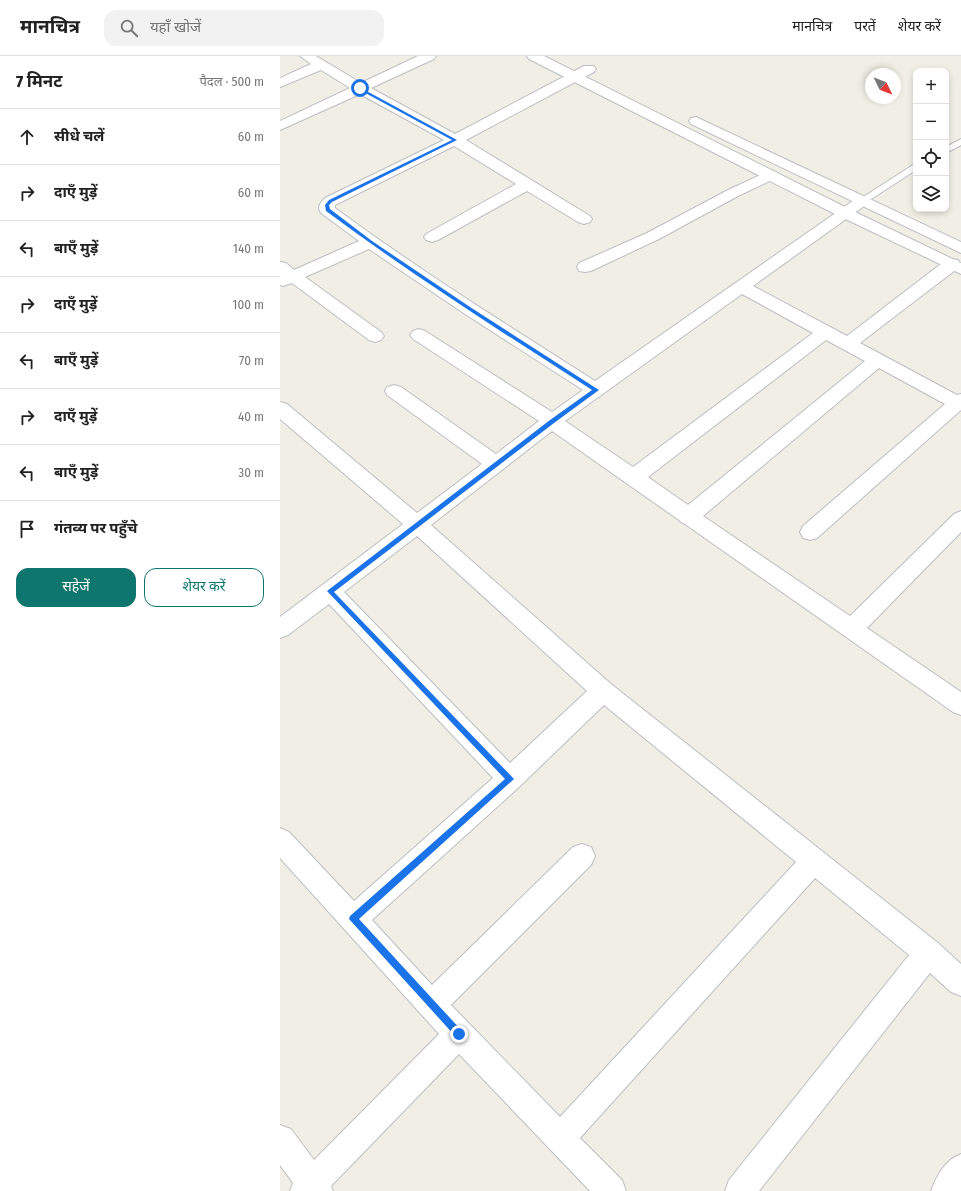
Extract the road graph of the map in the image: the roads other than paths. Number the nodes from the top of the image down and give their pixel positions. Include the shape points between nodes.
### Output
1 (307, 56) edge
2 (429, 56) edge
3 (534, 56) edge
4 (562, 56) edge
5 (321, 65) junction
6 (582, 73) junction
7 (280, 83) edge
8 (360, 88) junction
9 (632, 90) dead end
10 (682, 114) dead end
11 (280, 126) edge
12 (455, 140) junction
13 (961, 142) edge
14 (949, 148) edge
15 (913, 168) edge
16 (770, 175) junction
17 (528, 184) junction
18 (862, 201) junction
19 (845, 213) junction
20 (584, 219) dead end
21 (432, 237) dead end
22 (370, 242) junction
23 (961, 248) edge
24 (585, 267) dead end
25 (956, 267) edge
26 (285, 275) edge
27 (741, 287) junction
28 (825, 332) junction
29 (419, 335) dead end
30 (375, 336) dead end
31 (848, 344) junction
32 (877, 360) junction
33 (596, 390) junction
34 (394, 391) dead end
35 (959, 401) edge
36 (280, 409) edge
37 (552, 421) junction
38 (496, 464) junction
39 (633, 478) junction
40 (688, 517) junction
41 (961, 519) edge
42 (417, 524) junction
43 (810, 532) dead end
44 (330, 591) junction
45 (280, 629) edge
46 (851, 629) junction
47 (603, 691) junction
48 (961, 706) edge
49 (510, 779) junction
50 (280, 840) edge
51 (582, 856) dead end
52 (814, 861) junction
53 (353, 919) junction
54 (928, 953) junction
55 (961, 982) edge
56 (432, 1004) junction
57 (459, 1034) junction
58 (560, 1138) junction
59 (280, 1140) edge
60 (961, 1169) edge
61 (312, 1189) edge
62 (611, 1191) edge
63 (740, 1191) edge
64 (946, 1191) edge

1 - 5 street
2 - 8 street
3 - 6 street
4 - 6 street
5 - 7 street
5 - 8 street
6 - 9 street
6 - 12 street
6 - 16 street
8 - 11 street
8 - 12 street
10 - 18 street
12 - 17 street
12 - 22 street via 330,201 327,210
13 - 14 lane
15 - 18 lane
16 - 19 street
16 - 24 street via 653,236
17 - 20 street
17 - 21 street
18 - 19 street
18 - 23 street
19 - 25 street
19 - 27 street
22 - 26 street
22 - 33 street
25 - 31 street
26 - 30 street
27 - 28 street
27 - 33 street
28 - 31 street
28 - 39 street
29 - 37 street
31 - 32 street
32 - 35 street
32 - 40 street
33 - 37 street
34 - 38 street
35 - 43 street
36 - 42 street
37 - 38 street
37 - 39 street
38 - 42 street
39 - 40 street
40 - 46 street
41 - 46 street
42 - 44 street
42 - 47 street
44 - 45 street
44 - 49 street
46 - 48 street
47 - 49 street
47 - 52 street
49 - 53 street
50 - 53 street
51 - 56 street
52 - 54 street
52 - 58 street
53 - 56 street
54 - 55 street
54 - 63 street
56 - 57 street
57 - 58 street
57 - 61 street
58 - 62 street
59 - 61 street
60 - 64 street

